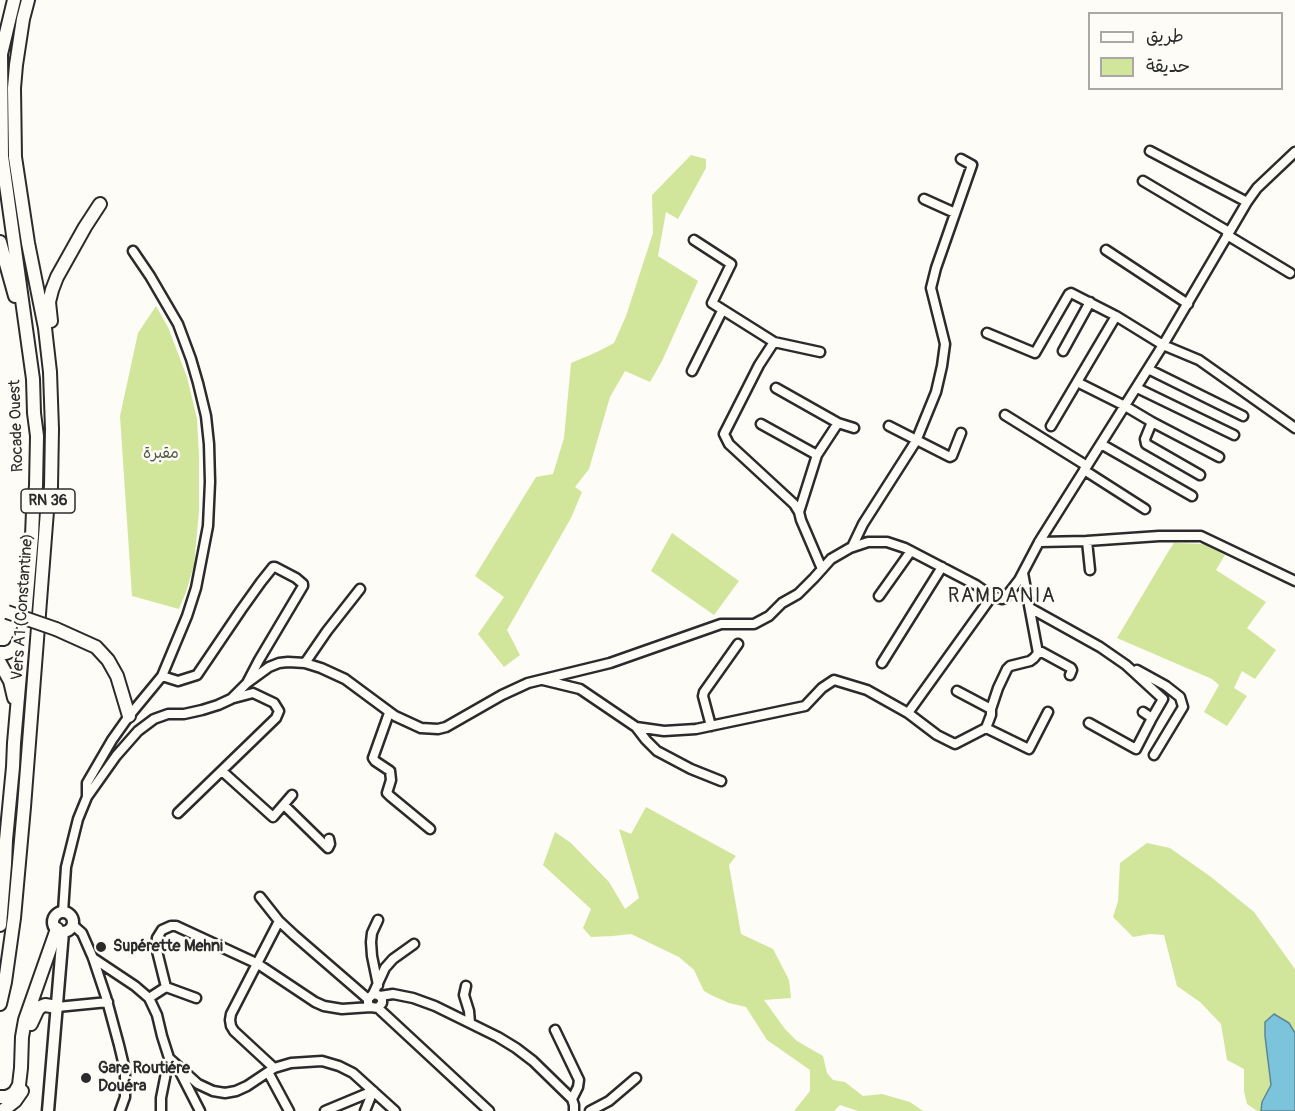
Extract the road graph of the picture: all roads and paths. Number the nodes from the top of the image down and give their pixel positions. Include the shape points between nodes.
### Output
1 (15, 0) edge
2 (28, 0) edge
3 (0, 54) edge
4 (0, 66) edge
5 (1150, 151) dead end
6 (1295, 152) edge
7 (961, 159) dead end
8 (1143, 182) dead end
9 (924, 199) dead end
10 (1246, 202) junction
11 (100, 204) dead end
12 (955, 213) junction
13 (1228, 233) junction
14 (694, 240) dead end
15 (0, 242) edge
16 (1106, 250) dead end
17 (133, 251) dead end
18 (1290, 273) dead end
19 (1089, 302) junction
20 (1188, 304) junction
21 (722, 311) junction
22 (1116, 316) junction
23 (987, 333) dead end
24 (27, 337) junction
25 (774, 342) junction
26 (1163, 345) junction
27 (1063, 351) dead end
28 (820, 352) dead end
29 (1148, 369) junction
30 (692, 371) dead end
31 (1077, 382) junction
32 (776, 388) dead end
33 (1137, 388) junction
34 (1125, 406) junction
35 (1005, 415) dead end
36 (1243, 416) dead end
37 (1152, 422) junction
38 (838, 423) junction
39 (761, 424) dead end
40 (889, 426) dead end
41 (1051, 426) dead end
42 (854, 428) dead end
43 (1295, 428) edge
44 (961, 433) dead end
45 (1234, 435) dead end
46 (916, 441) junction
47 (1101, 444) junction
48 (817, 455) junction
49 (1219, 457) dead end
50 (52, 462) junction
51 (1086, 469) junction
52 (1200, 475) dead end
53 (1192, 496) dead end
54 (1145, 509) dead end
55 (799, 512) junction
56 (1087, 541) junction
57 (1039, 542) junction
58 (852, 547) junction
59 (911, 551) junction
60 (942, 567) junction
61 (822, 569) junction
62 (1090, 570) dead end
63 (1023, 572) junction
64 (1295, 581) edge
65 (360, 589) dead end
66 (879, 596) dead end
67 (992, 596) junction
68 (1030, 608) junction
69 (2, 611) edge
70 (24, 624) junction
71 (738, 644) dead end
72 (1038, 650) junction
73 (0, 653) edge
74 (0, 663) edge
75 (304, 663) junction
76 (882, 663) dead end
77 (1126, 665) junction
78 (1070, 675) dead end
79 (162, 676) junction
80 (543, 680) junction
81 (247, 683) junction
82 (957, 691) dead end
83 (231, 699) junction
84 (991, 710) junction
85 (1048, 712) dead end
86 (1143, 712) dead end
87 (389, 713) junction
88 (908, 713) junction
89 (129, 716) junction
90 (17, 717) junction
91 (1152, 718) junction
92 (1089, 723) dead end
93 (711, 726) junction
94 (636, 727) junction
95 (986, 728) junction
96 (1154, 755) dead end
97 (222, 771) junction
98 (721, 781) dead end
99 (292, 795) dead end
100 (87, 797) junction
101 (284, 805) junction
102 (178, 813) dead end
103 (430, 830) dead end
104 (329, 839) dead end
105 (260, 897) dead end
106 (63, 912) junction
107 (378, 920) dead end
108 (279, 921) junction
109 (0, 925) edge
110 (73, 925) junction
111 (60, 930) junction
112 (414, 944) dead end
113 (93, 958) junction
114 (258, 964) junction
115 (378, 985) junction
116 (466, 986) dead end
117 (166, 987) junction
118 (149, 998) junction
119 (196, 998) dead end
120 (374, 1001) junction
121 (108, 1002) junction
122 (0, 1004) edge
123 (57, 1007) junction
124 (25, 1020) junction
125 (470, 1023) junction
126 (555, 1030) dead end
127 (27, 1036) junction
128 (170, 1058) junction
129 (178, 1066) junction
130 (271, 1070) junction
131 (636, 1078) dead end
132 (374, 1091) junction
133 (0, 1097) edge
134 (572, 1099) junction
135 (2, 1111) edge
136 (48, 1111) edge
137 (120, 1111) edge
138 (161, 1111) edge
139 (200, 1111) edge
140 (289, 1111) edge
141 (325, 1111) edge
142 (365, 1111) edge
143 (395, 1111) edge
144 (489, 1111) edge
145 (574, 1111) edge
146 (590, 1111) edge

1 - 3 highway, Rocade Ouest
2 - 50 highway, Vers A1 (Constantine) / RN 36 via 14,88 15,157 45,328
3 - 4 highway, Rocade Ouest
4 - 24 highway, Rocade Ouest via 2,156
5 - 10 street
6 - 10 street
7 - 12 street via 972,165
8 - 13 street
9 - 12 street
10 - 13 street
11 - 50 highway via 64,263 49,302 59,420
12 - 46 street via 931,288 945,344 942,366
13 - 18 street
13 - 20 street
14 - 21 street via 731,264 712,303
15 - 24 highway
16 - 20 street
17 - 79 street via 178,324 198,382 209,444 208,526 203,558 187,616
19 - 22 street
19 - 23 street via 1069,294 1035,353
19 - 27 street
20 - 26 street
21 - 25 street
21 - 30 street
22 - 26 street
22 - 31 street
24 - 70 highway, Rocade Ouest via 37,436
25 - 28 street
25 - 55 street via 724,434 729,444
26 - 29 street
26 - 43 street via 1199,360
29 - 33 street
29 - 36 street
31 - 34 street
31 - 41 street
32 - 38 street
33 - 34 street
33 - 45 street
34 - 37 street
34 - 47 street
35 - 51 street
37 - 49 street
37 - 52 street via 1144,442
38 - 42 street
38 - 48 street
39 - 48 street
40 - 46 street
44 - 46 street via 950,457
46 - 58 street
47 - 51 street
47 - 53 street
48 - 55 street
50 - 122 highway, Vers A1 (Constantine) / RN 36 via 14,918
51 - 54 street
51 - 57 street
55 - 61 street
56 - 57 street
56 - 62 street
56 - 64 street via 1201,536
57 - 63 street
58 - 59 street via 887,542
58 - 61 street via 831,558
59 - 60 street
59 - 66 street
60 - 67 street
60 - 76 street
61 - 80 street via 798,594 754,624 721,624 610,663
63 - 67 street via 1005,598
63 - 68 street
65 - 75 street
67 - 88 street
68 - 72 street
68 - 77 street
69 - 89 highway, bridge via 96,647 117,676
70 - 73 highway via 13,650
70 - 90 highway, Rocade Ouest
71 - 93 street via 704,692
72 - 78 street via 1071,668
72 - 84 street via 1034,658 1006,669
74 - 90 highway via 12,686
75 - 81 street via 279,663
75 - 87 street via 345,679
77 - 91 street via 1163,699
77 - 96 street via 1166,686 1183,706
79 - 81 street via 178,681 197,675 275,567 303,586
79 - 89 street
80 - 87 street via 502,695 438,729 421,728
80 - 94 street via 580,689
81 - 83 street
82 - 84 street
83 - 97 street via 253,693 274,703 279,711
83 - 100 street via 202,710 154,719 116,756
84 - 95 street
85 - 95 street via 1029,749
86 - 91 street
87 - 103 street via 376,746 375,761 390,771 387,793
88 - 93 street via 867,690 834,680 805,706
88 - 95 street via 955,744
89 - 100 street via 87,783
90 - 109 highway, Rocade Ouest
91 - 92 street via 1136,749
93 - 94 street via 664,731
94 - 98 street via 657,751
97 - 101 street via 273,817
97 - 102 street
99 - 101 street
100 - 106 street via 71,843
101 - 104 street via 328,848
105 - 108 street
106 - 110 main road via 71,916
106 - 111 main road via 54,920
107 - 115 street via 371,942
108 - 114 street
108 - 120 street
110 - 111 main road via 69,930
110 - 113 street via 82,933
111 - 123 main road
111 - 124 highway
112 - 115 street via 390,962
113 - 118 street
113 - 121 street
114 - 117 street via 171,926 159,933 156,942
114 - 120 street via 324,1006 342,1009
114 - 130 street via 231,1014 231,1026
115 - 120 street
116 - 125 street
117 - 118 street
117 - 119 street
118 - 128 street
120 - 125 street via 393,994 413,998
120 - 144 street
121 - 123 street
121 - 137 street via 125,1070 125,1097
123 - 127 highway via 40,1007
123 - 136 main road
124 - 127 highway
124 - 133 highway via 19,1085 11,1095
125 - 134 street via 516,1048
126 - 134 street via 579,1080
127 - 135 highway via 23,1087 15,1101
128 - 129 street
128 - 138 street
129 - 130 street via 198,1084 225,1093 247,1086
129 - 139 street
130 - 132 street via 291,1063 322,1061 353,1073
130 - 140 street
131 - 146 street
132 - 141 street
132 - 142 street
132 - 143 street
134 - 145 street

